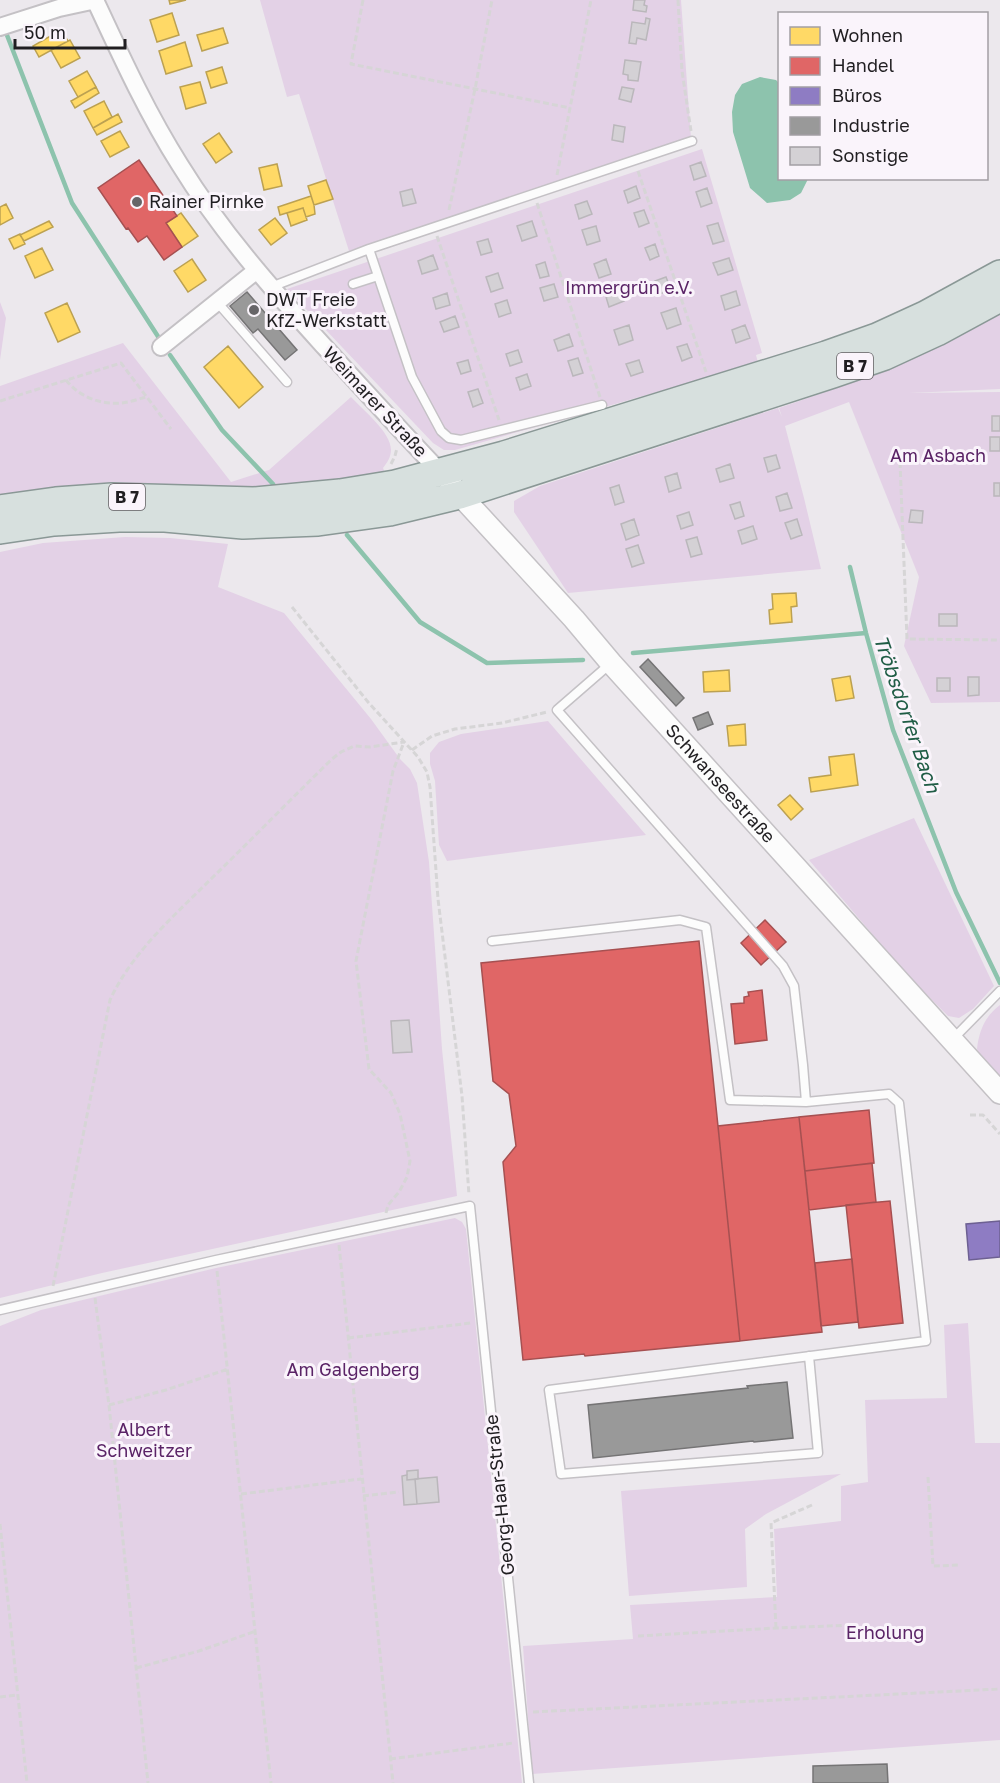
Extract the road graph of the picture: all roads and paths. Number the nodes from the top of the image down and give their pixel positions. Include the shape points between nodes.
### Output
1 (95, 0) edge
2 (363, 0) edge
3 (492, 0) edge
4 (591, 0) edge
5 (678, 0) edge
6 (6, 25) edge
7 (475, 89) junction
8 (570, 108) junction
9 (692, 141) joint
10 (635, 161) junction
11 (557, 175) dead end
12 (534, 194) junction
13 (446, 223) junction
14 (434, 227) junction
15 (369, 249) junction
16 (257, 270) junction
17 (1000, 274) edge
18 (378, 276) junction
19 (353, 284) dead end
20 (271, 287) junction
21 (1000, 298) edge
22 (217, 302) junction
23 (161, 347) dead end
24 (708, 378) dead end
25 (66, 380) junction
26 (287, 382) dead end
27 (147, 397) junction
28 (0, 401) edge
29 (602, 405) joint
30 (171, 429) dead end
31 (502, 430) junction
32 (900, 462) dead end
33 (441, 473) junction
34 (460, 495) junction
35 (0, 509) edge
36 (0, 530) edge
37 (292, 607) dead end
38 (1000, 640) edge
39 (611, 663) junction
40 (557, 710) junction
41 (404, 742) junction
42 (412, 750) junction
43 (492, 941) dead end
44 (1000, 991) edge
45 (952, 1041) junction
46 (1000, 1093) edge
47 (806, 1101) junction
48 (970, 1115) dead end
49 (1000, 1134) edge
50 (470, 1206) junction
51 (388, 1223) junction
52 (338, 1235) junction
53 (216, 1260) junction
54 (94, 1287) junction
55 (51, 1297) junction
56 (0, 1310) edge
57 (482, 1321) junction
58 (348, 1338) junction
59 (809, 1356) junction
60 (228, 1369) junction
61 (109, 1405) junction
62 (928, 1477) dead end
63 (361, 1479) junction
64 (399, 1492) dead end
65 (242, 1494) junction
66 (363, 1496) junction
67 (812, 1505) dead end
68 (0, 1524) edge
69 (960, 1565) dead end
70 (855, 1625) dead end
71 (776, 1628) junction
72 (256, 1631) junction
73 (638, 1636) dead end
74 (136, 1668) junction
75 (1000, 1689) edge
76 (17, 1695) junction
77 (0, 1697) edge
78 (523, 1713) junction
79 (526, 1742) junction
80 (390, 1759) junction
81 (27, 1783) edge
82 (148, 1783) edge
83 (271, 1783) edge
84 (393, 1783) edge
85 (529, 1783) edge

1 - 6 street
1 - 16 street, Weimarer Straße via 148,111 216,218
2 - 7 path via 351,64
3 - 7 path
4 - 8 path
5 - 9 path via 682,71
7 - 8 path
7 - 13 path
8 - 11 path
9 - 10 lane
10 - 12 lane
10 - 24 path
12 - 13 lane
12 - 29 path
13 - 14 lane
14 - 15 lane
14 - 31 path
15 - 18 lane
15 - 20 lane
16 - 20 street, Weimarer Straße
16 - 22 street
17 - 33 main road, B 7 via 925,315 826,356
18 - 19 lane
18 - 31 lane via 412,377 441,431 449,438 461,440
20 - 33 street, Weimarer Straße
21 - 34 main road, B 7 via 937,332 832,375
22 - 23 street
22 - 26 lane
25 - 27 path via 85,397 103,401 122,403
25 - 27 path via 120,363
25 - 28 path
27 - 30 path
29 - 31 lane
32 - 38 path via 907,639
33 - 34 street, Schwanseestraße
33 - 35 main road, B 7 via 340,493 254,501 112,497
34 - 36 main road, B 7 via 390,512 318,522 243,525 119,518
34 - 39 street, Schwanseestraße
37 - 41 path
39 - 40 lane
39 - 45 street, Schwanseestraße
40 - 42 path via 455,729 432,736
40 - 47 lane via 783,966 794,986
41 - 42 path
41 - 51 path via 393,771 356,961 369,1069 391,1093 400,1114 410,1161 407,1177 388,1205
41 - 55 path via 354,746 332,759 164,927 118,982 110,1000
42 - 50 path via 427,772 430,787
43 - 47 lane via 680,920 706,927 730,1100
44 - 45 lane
45 - 46 street, Schwanseestraße
47 - 59 lane via 889,1095 899,1103 926,1341
48 - 49 path via 983,1115
50 - 51 lane
50 - 57 lane, Georg-Haar-Straße
51 - 52 lane
52 - 53 lane
52 - 58 path
53 - 54 lane
53 - 60 path
54 - 55 lane
54 - 61 path
55 - 56 lane
57 - 58 path
57 - 78 lane, Georg-Haar-Straße
58 - 63 path
59 - 59 lane via 549,1390 561,1474 818,1452
60 - 61 path
60 - 65 path
61 - 74 path
62 - 69 path via 933,1566
63 - 65 path
63 - 66 path
64 - 66 path
65 - 72 path
66 - 80 path
67 - 71 path via 771,1523
68 - 76 path
70 - 71 path
71 - 73 path
72 - 74 path
72 - 83 path
74 - 82 path
75 - 78 path
76 - 77 path
76 - 81 path
78 - 79 lane, Georg-Haar-Straße
79 - 80 path
79 - 85 lane, Georg-Haar-Straße
80 - 84 path

